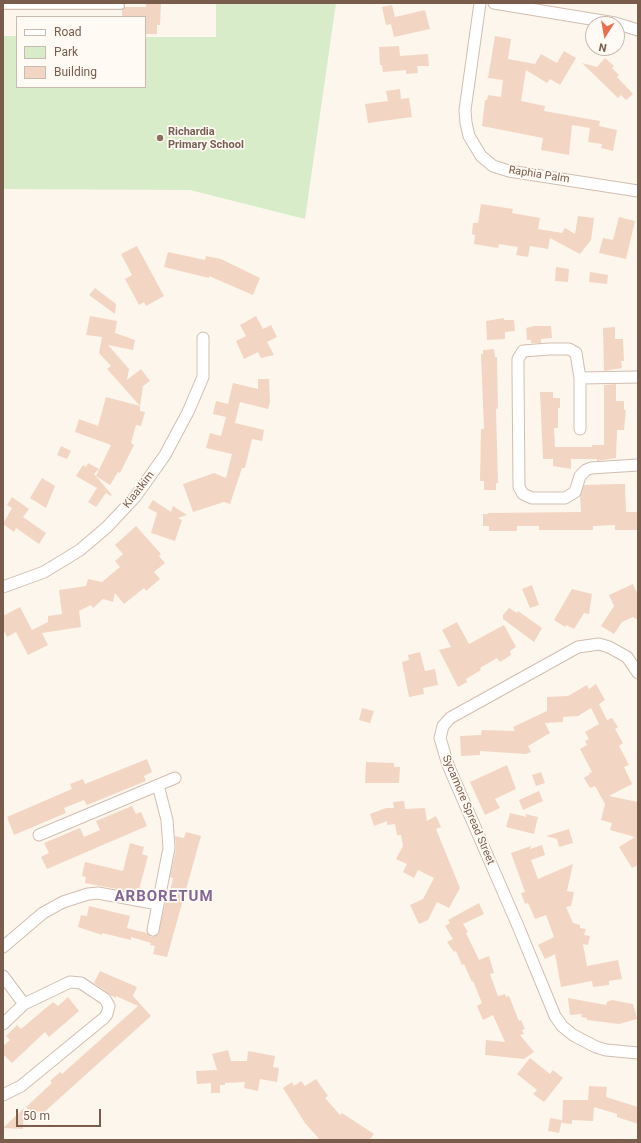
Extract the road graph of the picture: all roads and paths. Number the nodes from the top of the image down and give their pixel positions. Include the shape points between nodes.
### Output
1 (480, 3) edge
2 (494, 3) edge
3 (3, 6) edge
4 (121, 6) dead end
5 (638, 30) edge
6 (638, 190) edge
7 (203, 338) dead end
8 (638, 377) edge
9 (580, 378) junction
10 (580, 429) dead end
11 (638, 465) edge
12 (3, 587) edge
13 (638, 673) edge
14 (175, 778) dead end
15 (158, 785) junction
16 (39, 835) dead end
17 (158, 904) junction
18 (153, 930) dead end
19 (3, 946) edge
20 (3, 976) edge
21 (24, 1004) junction
22 (3, 1024) edge
23 (638, 1053) edge
24 (3, 1095) edge

1 - 6 street, Raphia Palm via 465,110 469,136 481,156 493,166 509,171
2 - 5 street via 615,23
3 - 4 lane
7 - 12 street, Kiaatkim via 203,377 165,456 136,496 107,528 80,550 44,572
8 - 9 street
9 - 10 street
9 - 11 street via 578,357 573,351 533,349 523,351 519,356 520,491 532,498 566,498 577,488 580,476 591,468
13 - 23 street, Sycamore Spread Street via 627,657 609,647 599,644 578,646 450,718 443,726 440,738 448,765 555,1016 573,1035 596,1047
14 - 15 street
15 - 16 street
15 - 17 street via 169,835 168,861
17 - 18 street
17 - 19 street via 88,894 63,902 43,913
20 - 21 street
21 - 22 street
21 - 24 street via 64,984 78,981 105,999 109,1010 104,1018 21,1086

